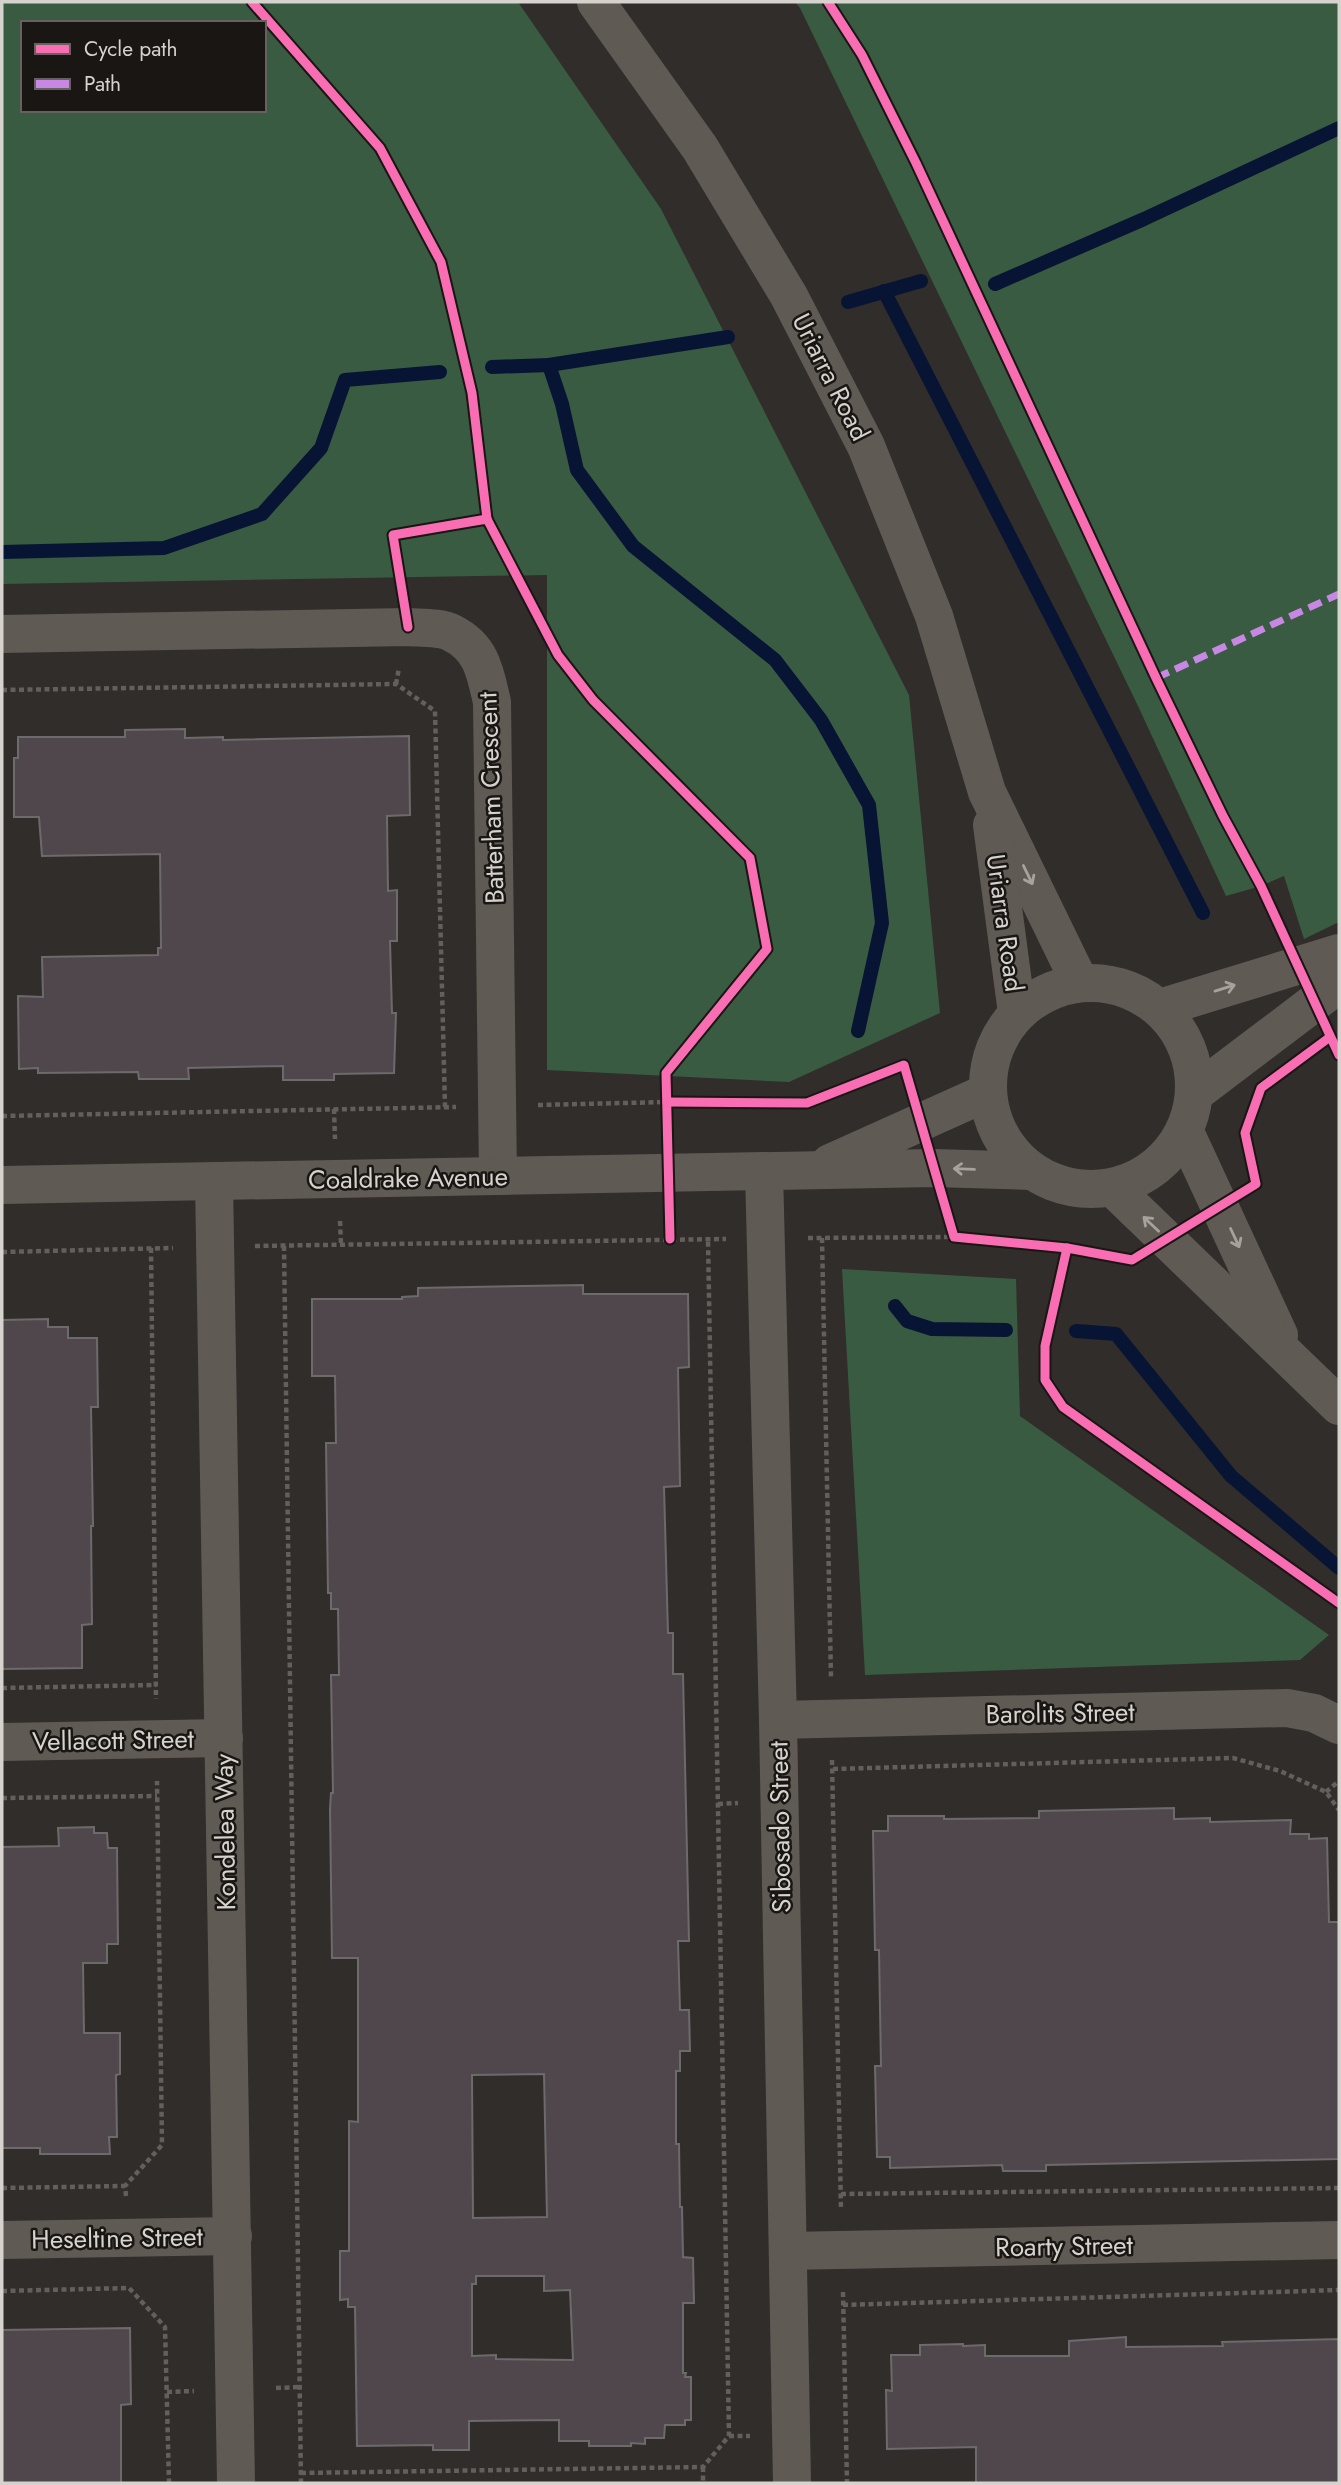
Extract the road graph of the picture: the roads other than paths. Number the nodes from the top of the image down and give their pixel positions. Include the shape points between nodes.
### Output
1 (596, 2) edge
2 (2, 634) edge
3 (987, 792) junction
4 (1339, 953) edge
5 (1080, 983) junction
6 (1339, 984) edge
7 (1160, 1008) junction
8 (1017, 1013) junction
9 (988, 1092) junction
10 (1195, 1093) junction
11 (1185, 1132) junction
12 (815, 1170) junction
13 (764, 1171) junction
14 (1032, 1171) junction
15 (498, 1176) junction
16 (214, 1181) junction
17 (2, 1185) edge
18 (1113, 1188) junction
19 (1289, 1356) junction
20 (1339, 1406) edge
21 (778, 1720) junction
22 (1339, 1725) edge
23 (224, 1738) junction
24 (2, 1742) edge
25 (233, 2236) junction
26 (2, 2240) edge
27 (1339, 2241) edge
28 (788, 2251) junction
29 (236, 2483) edge
30 (792, 2483) edge

1 - 3 street, Uriarra Road via 700,148 789,296 866,446 934,616
2 - 15 street, Batterham Crescent via 408,627 451,631 473,650 483,663 492,702
3 -> 5 street, Uriarra Road
3 - 8 street, Uriarra Road
7 -> 4 street
5 - 7 street via 1109,984
5 - 8 street via 1046,993
6 - 10 street
7 - 10 street via 1180,1033 1192,1061
8 - 9 street via 1000,1037 990,1064
9 - 12 street, Coaldrake Avenue
9 - 14 street via 994,1123 1010,1150
10 - 11 street
11 - 18 street via 1167,1157 1142,1176
11 -> 19 street
12 - 13 street, Coaldrake Avenue
14 -> 12 street, Coaldrake Avenue
13 - 15 street, Coaldrake Avenue
13 - 21 street, Sibosado Street
14 - 18 street via 1057,1184 1085,1190
15 - 16 street, Coaldrake Avenue
16 - 17 street, Coaldrake Avenue
16 - 23 street, Kondelea Way
19 -> 18 street
19 - 20 street
21 - 22 street, Barolits Street via 1287,1708 1314,1713
21 - 28 street, Sibosado Street
23 - 24 street, Vellacott Street
23 - 25 street, Kondelea Way
25 - 26 street, Heseltine Street
25 - 29 street, Kondelea Way
27 - 28 street, Roarty Street
28 - 30 street, Sibosado Street

